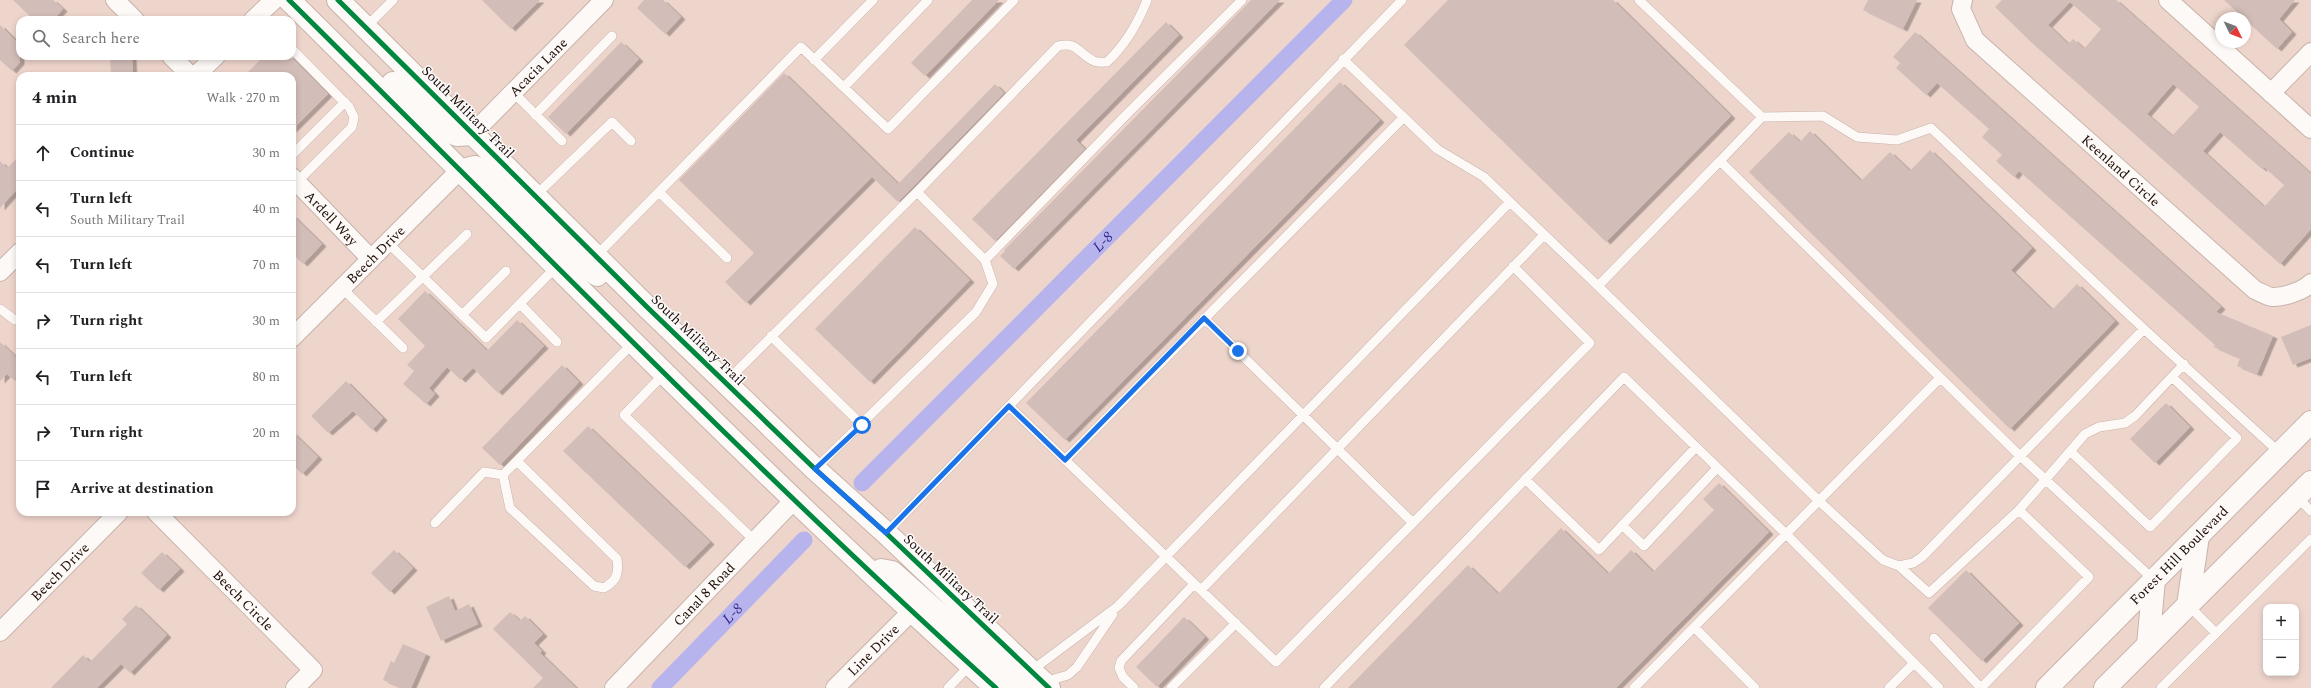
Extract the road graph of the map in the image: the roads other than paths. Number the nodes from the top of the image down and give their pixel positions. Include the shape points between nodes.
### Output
1 (115, 0) edge
2 (274, 0) edge
3 (338, 0) edge
4 (393, 0) edge
5 (604, 0) edge
6 (873, 0) edge
7 (928, 0) edge
8 (1014, 0) edge
9 (1147, 0) edge
10 (1242, 0) edge
11 (1402, 0) edge
12 (1639, 0) edge
13 (1963, 0) edge
14 (2168, 0) edge
15 (295, 6) edge
16 (131, 16) edge
17 (260, 16) edge
18 (366, 27) junction
19 (612, 36) dead end
20 (2311, 52) edge
21 (296, 53) edge
22 (1343, 59) junction
23 (175, 60) edge
24 (212, 60) edge
25 (814, 60) junction
26 (187, 72) edge
27 (200, 72) edge
28 (844, 87) junction
29 (513, 92) junction
30 (2271, 93) junction
31 (345, 102) junction
32 (535, 115) junction
33 (1404, 117) junction
34 (1762, 117) junction
35 (2311, 129) edge
36 (472, 134) junction
37 (562, 141) dead end
38 (631, 141) dead end
39 (296, 151) edge
40 (1720, 161) junction
41 (460, 170) junction
42 (296, 178) edge
43 (296, 182) edge
44 (659, 192) junction
45 (917, 192) junction
46 (535, 196) junction
47 (1510, 202) junction
48 (467, 234) dead end
49 (1544, 235) junction
50 (387, 242) junction
51 (596, 256) junction
52 (371, 258) junction
53 (727, 258) dead end
54 (16, 259) edge
55 (985, 260) junction
56 (557, 266) junction
57 (1513, 266) junction
58 (506, 271) dead end
59 (0, 272) edge
60 (423, 277) junction
61 (2311, 283) edge
62 (1598, 286) junction
63 (342, 288) junction
64 (520, 304) junction
65 (648, 308) junction
66 (0, 309) edge
67 (462, 315) junction
68 (1204, 318) junction
69 (16, 320) edge
70 (376, 322) junction
71 (2144, 329) junction
72 (296, 334) edge
73 (771, 336) junction
74 (558, 342) dead end
75 (634, 342) junction
76 (403, 348) dead end
77 (2184, 364) junction
78 (666, 373) junction
79 (2172, 377) junction
80 (1940, 378) junction
81 (726, 383) junction
82 (1009, 406) junction
83 (1303, 416) junction
84 (2311, 422) edge
85 (862, 425) junction
86 (1696, 447) junction
87 (1338, 448) junction
88 (2070, 451) junction
89 (2280, 453) junction
90 (2020, 456) junction
91 (1065, 460) junction
92 (517, 461) junction
93 (1717, 468) junction
94 (815, 469) junction
95 (502, 475) junction
96 (1525, 479) junction
97 (2045, 479) junction
98 (2306, 497) edge
99 (794, 500) junction
100 (1819, 501) junction
101 (2019, 510) junction
102 (115, 516) edge
103 (160, 516) edge
104 (435, 523) dead end
105 (1413, 523) junction
106 (1622, 525) junction
107 (886, 533) junction
108 (1786, 534) junction
109 (2198, 536) junction
110 (2311, 539) edge
111 (755, 541) junction
112 (1165, 557) junction
113 (863, 565) junction
114 (1899, 566) junction
115 (2154, 580) junction
116 (1197, 587) junction
117 (1118, 606) junction
118 (2188, 606) junction
119 (912, 611) junction
120 (1236, 623) junction
121 (1694, 627) junction
122 (0, 632) edge
123 (2216, 633) junction
124 (1934, 638) dead end
125 (2148, 645) junction
126 (976, 659) junction
127 (1914, 663) junction
128 (1041, 680) edge
129 (295, 688) edge
130 (614, 688) edge
131 (835, 688) edge
132 (948, 688) edge
133 (996, 688) edge
134 (1134, 688) edge
135 (1171, 688) edge
136 (1324, 688) edge
137 (1634, 688) edge
138 (1755, 688) edge
139 (1890, 688) edge
140 (1939, 688) edge
141 (2047, 688) edge
142 (2105, 688) edge
143 (2161, 688) edge

1 - 16 street
2 - 17 street
3 - 18 main road, South Military Trail
4 - 18 lane
5 - 29 street, Acacia Lane
6 - 25 lane
7 - 28 lane
8 - 28 lane via 888,129
9 - 45 lane via 1142,14 1120,50 1107,62 1095,62 1078,48 1068,44 1058,46
10 - 55 lane
11 - 22 lane
12 - 34 lane
13 - 61 street, Keenland Circle via 1961,9 1974,40 2255,290 2272,297 2307,287
14 - 30 street
15 - 36 main road via 348,39 437,126 458,135
15 - 41 main road
18 - 36 main road, South Military Trail
19 - 32 lane
20 - 30 street
21 - 31 lane
22 - 33 lane
22 - 82 lane
23 - 26 street
24 - 27 street
25 - 28 lane
25 - 44 lane via 801,47
29 - 32 lane
29 - 36 street, Acacia Lane
30 - 35 street
31 - 39 lane
31 - 42 lane via 354,117 352,127
32 - 37 lane
33 - 47 lane via 1437,149 1484,177
33 - 68 lane
34 - 40 lane
34 - 71 lane via 1823,116 1857,137 1897,140 1931,128
36 - 46 main road, South Military Trail
38 - 46 lane via 612,122
40 - 62 lane
40 - 80 lane
41 - 50 street, Beech Drive
41 - 56 main road
41 - 65 main road via 475,167 487,172 577,259 614,290
43 - 52 street, Ardell Way
44 - 51 lane
44 - 53 lane
45 - 55 lane
45 - 73 lane
46 - 51 main road, South Military Trail
47 - 49 lane
47 - 83 lane
48 - 60 lane
49 - 57 lane
49 - 62 lane
50 - 52 street, Beech Drive
50 - 60 lane
51 - 65 main road, South Military Trail
52 - 63 street, Beech Drive
54 - 59 street
55 - 85 lane via 994,284 976,312
56 - 64 lane
56 - 75 main road
57 - 87 lane
57 - 105 lane via 1590,343
58 - 67 lane
60 - 67 lane
60 - 70 lane
62 - 100 lane
63 - 70 lane
63 - 72 street, Beech Drive
64 - 67 lane via 486,338
64 - 74 lane
65 - 81 main road, South Military Trail
66 - 69 lane
68 - 83 lane
68 - 91 lane
70 - 76 lane
71 - 77 lane
71 - 90 lane
73 - 81 lane
73 - 85 lane
75 - 78 main road
75 - 92 lane
77 - 79 lane
77 - 89 lane
78 - 99 main road
78 - 111 lane via 624,415
79 - 88 lane via 2135,416 2125,423 2100,427 2085,434
79 - 88 lane via 2237,438 2150,527
80 - 90 lane
80 - 100 lane
81 - 94 main road, South Military Trail
82 - 91 lane
82 - 107 lane
83 - 87 lane
83 - 112 lane
84 - 89 main road, Forest Hill Boulevard
85 - 94 lane
86 - 93 lane
86 - 96 lane via 1624,377
86 - 106 lane
87 - 105 lane
87 - 116 lane
88 - 97 lane
89 - 109 main road, Forest Hill Boulevard
90 - 97 lane
90 - 114 lane via 1922,557 1913,563
91 - 112 lane
92 - 95 lane
92 - 95 lane via 617,559 619,572 614,582 604,588 594,586 510,508
93 - 106 lane via 1644,546
93 - 108 lane
94 - 107 main road, South Military Trail
95 - 104 lane via 484,472
96 - 106 lane via 1599,550
96 - 136 lane
97 - 101 lane
97 - 115 lane
98 - 118 main road
99 - 111 street, Canal 8 Road
99 - 113 main road
100 - 108 lane
100 - 114 lane via 1883,560
101 - 114 lane via 1929,593
101 - 124 lane via 2089,577 1981,688
102 - 122 street, Beech Drive
103 - 129 street, Beech Circle via 313,670
105 - 120 lane via 1276,662
107 - 128 main road, South Military Trail
108 - 121 lane
108 - 127 lane
109 - 115 main road, Forest Hill Boulevard
109 - 118 main road
110 - 123 lane
111 - 130 street, Canal 8 Road
112 - 116 lane
112 - 117 lane
113 - 119 main road
113 - 126 main road via 892,572
115 - 125 main road
115 - 141 main road, Forest Hill Boulevard
116 - 120 lane
116 - 134 lane via 1121,661 1119,668 1123,677
117 - 128 lane
117 - 128 lane via 1077,666 1068,675
118 - 123 lane
118 - 125 main road
119 - 126 main road
119 - 131 street, Line Drive
120 - 135 lane
121 - 137 lane
121 - 138 lane
123 - 143 lane
125 - 142 main road
126 - 128 main road via 1024,686
126 - 132 lane
126 - 133 main road
127 - 139 lane
127 - 140 lane

